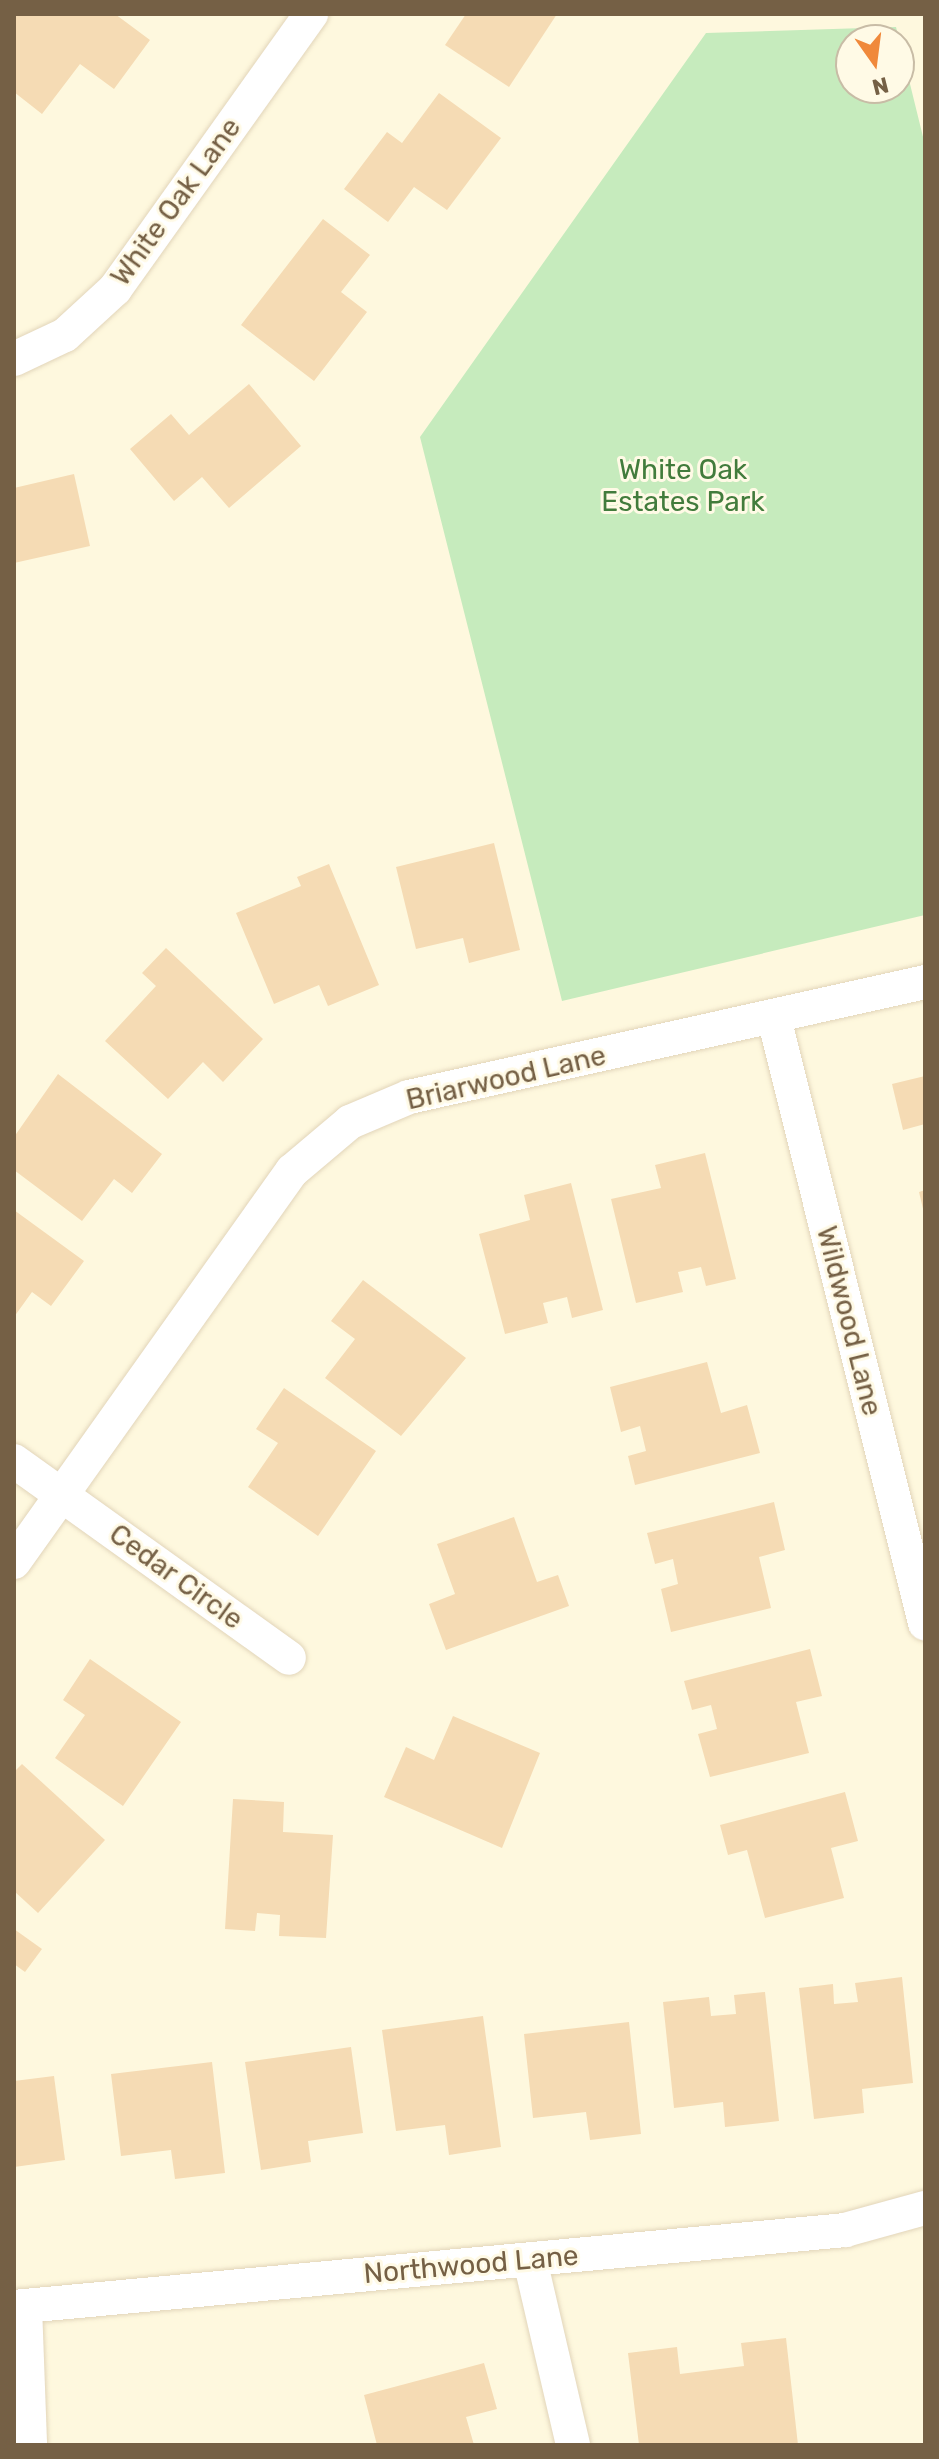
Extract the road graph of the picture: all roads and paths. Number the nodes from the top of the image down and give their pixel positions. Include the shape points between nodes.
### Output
1 (311, 14) edge
2 (14, 359) edge
3 (925, 982) edge
4 (774, 1018) junction
5 (14, 1461) edge
6 (62, 1496) junction
7 (14, 1562) edge
8 (925, 1623) edge
9 (289, 1658) dead end
10 (925, 2208) edge
11 (530, 2260) junction
12 (19, 2307) edge
13 (30, 2445) edge
14 (573, 2445) edge

1 - 2 street, White Oak Lane via 115,289 65,335
3 - 4 street, Briarwood Lane
4 - 6 street, Briarwood Lane via 409,1097 350,1122 292,1171
4 - 8 street, Wildwood Lane
5 - 6 street, Cedar Circle
6 - 7 street, Briarwood Lane
6 - 9 street, Cedar Circle
10 - 11 street, Northwood Lane via 845,2230
11 - 12 street, Northwood Lane
11 - 14 street
12 - 13 street

